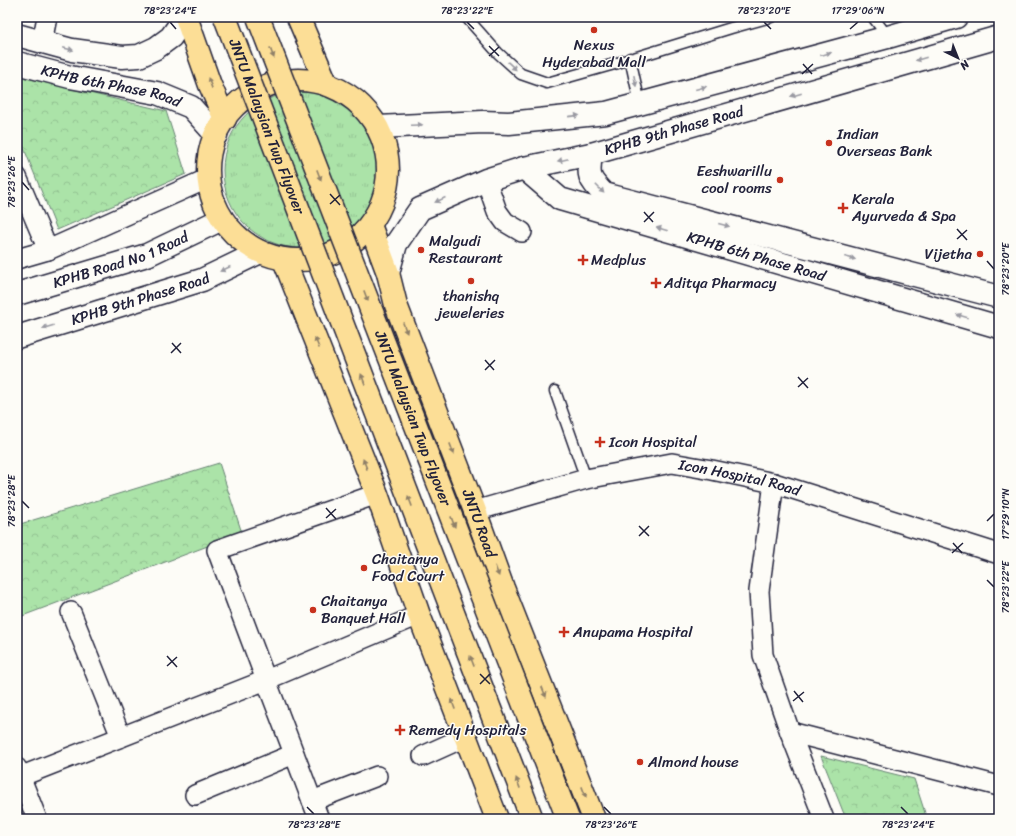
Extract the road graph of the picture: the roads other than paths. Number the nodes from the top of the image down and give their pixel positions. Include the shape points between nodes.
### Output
1 (47, 17) edge
2 (186, 17) edge
3 (224, 17) edge
4 (258, 17) edge
5 (298, 17) edge
6 (466, 17) edge
7 (771, 17) edge
8 (873, 17) edge
9 (956, 17) edge
10 (17, 35) edge
11 (888, 37) junction
12 (999, 37) edge
13 (42, 42) junction
14 (630, 58) junction
15 (17, 63) edge
16 (327, 84) junction
17 (640, 104) junction
18 (220, 127) junction
19 (378, 127) junction
20 (591, 154) junction
21 (524, 168) junction
22 (17, 178) edge
23 (209, 178) junction
24 (486, 180) junction
25 (222, 220) junction
26 (370, 225) junction
27 (522, 232) dead end
28 (48, 250) junction
29 (260, 252) junction
30 (17, 259) edge
31 (284, 260) junction
32 (388, 273) junction
33 (17, 294) edge
34 (999, 297) edge
35 (999, 327) edge
36 (17, 337) edge
37 (555, 391) dead end
38 (586, 479) junction
39 (774, 483) junction
40 (377, 494) junction
41 (475, 511) junction
42 (999, 554) edge
43 (71, 612) dead end
44 (419, 615) junction
45 (266, 680) junction
46 (790, 732) junction
47 (121, 737) junction
48 (465, 737) junction
49 (294, 754) junction
50 (423, 756) dead end
51 (18, 775) edge
52 (377, 776) dead end
53 (999, 786) edge
54 (195, 795) dead end
55 (312, 800) junction
56 (37, 819) edge
57 (319, 819) edge
58 (497, 819) edge
59 (532, 819) edge
60 (568, 819) edge
61 (594, 819) edge
62 (824, 819) edge

1 - 13 street
13 -> 2 street, KPHB 6th Phase Road via 72,50 122,57 139,56 171,37
18 -> 2 main road via 210,85
59 -> 3 main road, JNTU Malaysian Twp Flyover, bridge
4 -> 60 main road, JNTU Malaysian Twp Flyover, bridge
5 - 16 main road
6 -> 14 lane via 521,74 547,83
7 - 14 lane
8 - 11 lane
9 - 11 street
10 - 13 street, KPHB 6th Phase Road
17 -> 11 street
12 -> 20 street, KPHB 9th Phase Road
14 -> 17 lane
15 - 18 street, KPHB 6th Phase Road via 70,77 157,93 191,107
16 - 18 main road via 298,80 270,85 244,99
16 - 19 main road via 347,94 365,108
19 -> 17 street via 509,123 606,113
18 - 23 main road via 211,149
19 - 26 main road via 387,151 388,177 383,202
20 -> 21 street, KPHB 9th Phase Road
20 -> 34 street, KPHB 6th Phase Road via 591,178 604,194
21 - 24 street, KPHB 9th Phase Road
35 -> 21 street, KPHB 6th Phase Road via 560,200
22 - 28 street
23 - 25 main road via 213,200
23 - 28 street
24 - 27 street via 497,211 505,222
24 -> 32 street, KPHB 9th Phase Road via 420,209 396,244
25 - 29 main road via 239,238
25 - 33 street, KPHB Road No 1 Road via 147,255
26 - 31 main road via 353,242 332,254 308,260
26 - 32 main road, JNTU Road
28 - 30 street
29 - 31 main road
29 -> 36 street, KPHB 9th Phase Road via 202,280
40 -> 31 main road
32 -> 41 main road, JNTU Road via 396,305
37 - 38 lane
38 - 39 street, Icon Hospital Road via 672,463
38 - 41 street, Icon Hospital Road
39 - 42 street, Icon Hospital Road
39 - 46 street via 759,591 763,654
40 - 44 main road
40 - 45 street via 217,550
41 -> 61 main road, JNTU Road
43 - 47 street
44 - 45 street
48 -> 44 main road
45 - 47 street
45 - 49 street
46 - 53 street
46 - 62 street
47 - 51 street
48 - 50 street
48 - 58 main road
49 - 54 street
49 - 55 street
51 - 56 street
52 - 55 street
55 - 57 street

